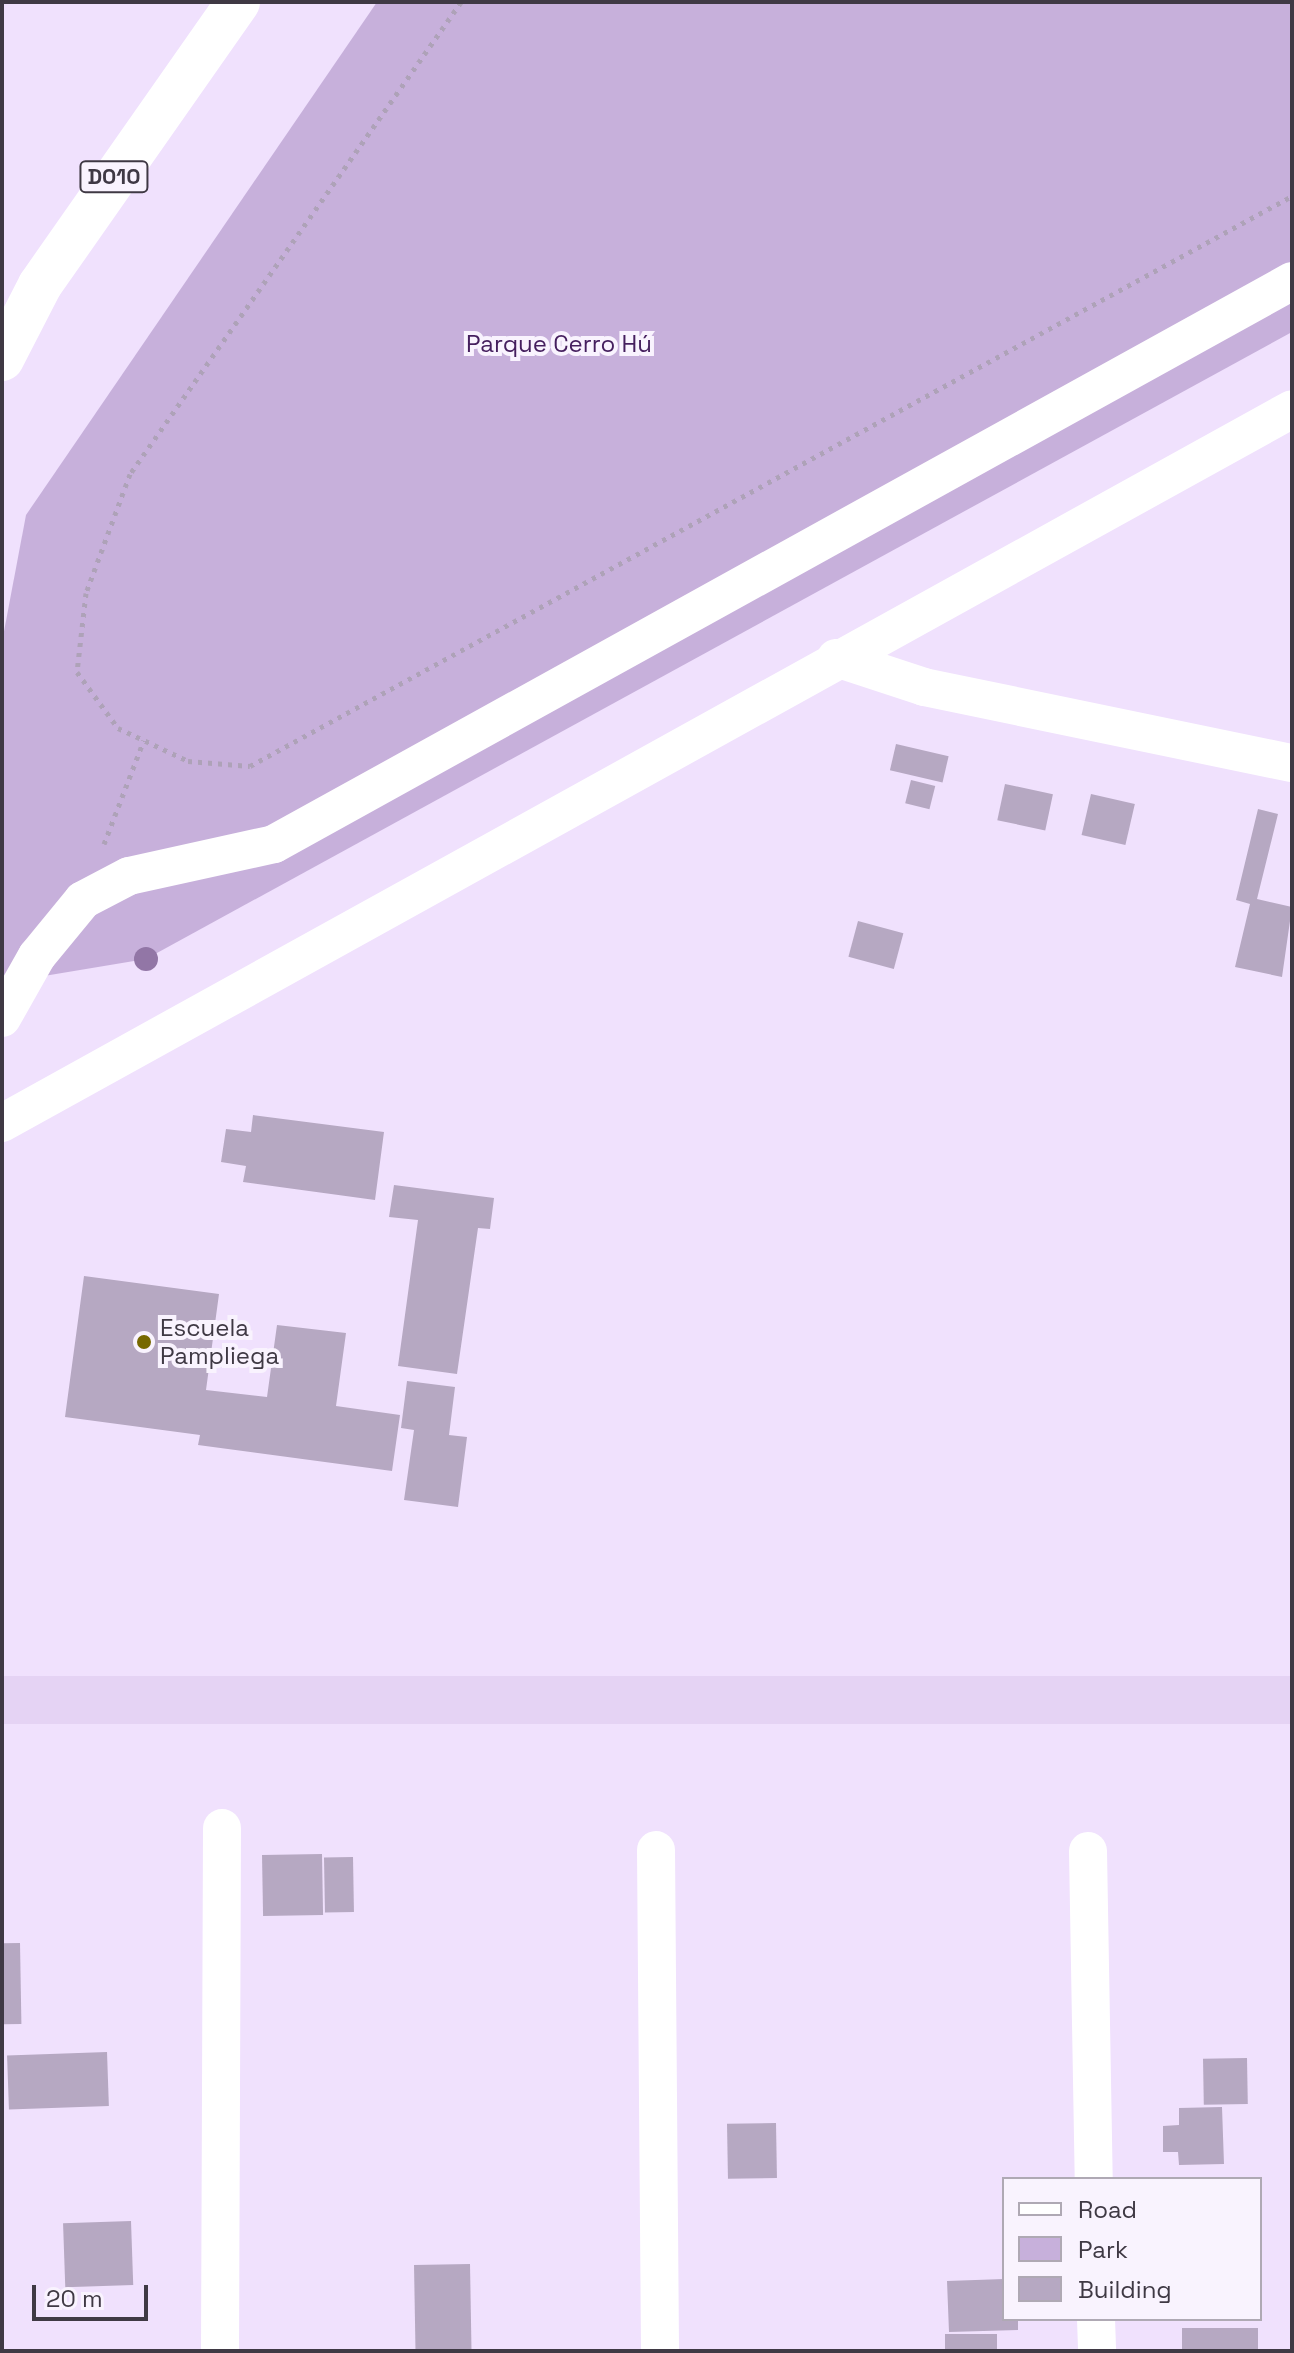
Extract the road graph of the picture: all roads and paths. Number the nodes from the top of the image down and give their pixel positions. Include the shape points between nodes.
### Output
1 (238, 2) edge
2 (461, 2) edge
3 (1292, 196) edge
4 (1292, 281) edge
5 (2, 359) edge
6 (1292, 409) edge
7 (836, 658) junction
8 (144, 740) junction
9 (1292, 763) edge
10 (83, 900) junction
11 (2, 1018) edge
12 (2, 1123) edge
13 (222, 1828) dead end
14 (656, 1850) dead end
15 (1088, 1851) dead end
16 (1094, 2177) edge
17 (1096, 2321) edge
18 (220, 2351) edge
19 (660, 2351) edge
20 (1097, 2351) edge

1 - 5 main road, D010 via 40,285
2 - 8 path via 130,474 86,593 77,672 118,728
3 - 8 path via 250,766 188,761
4 - 10 street via 274,844 129,876
6 - 7 street
7 - 9 street via 924,687
7 - 12 street
8 - 10 path
10 - 11 street via 37,956
13 - 18 street
14 - 19 street
15 - 16 street
17 - 20 street

